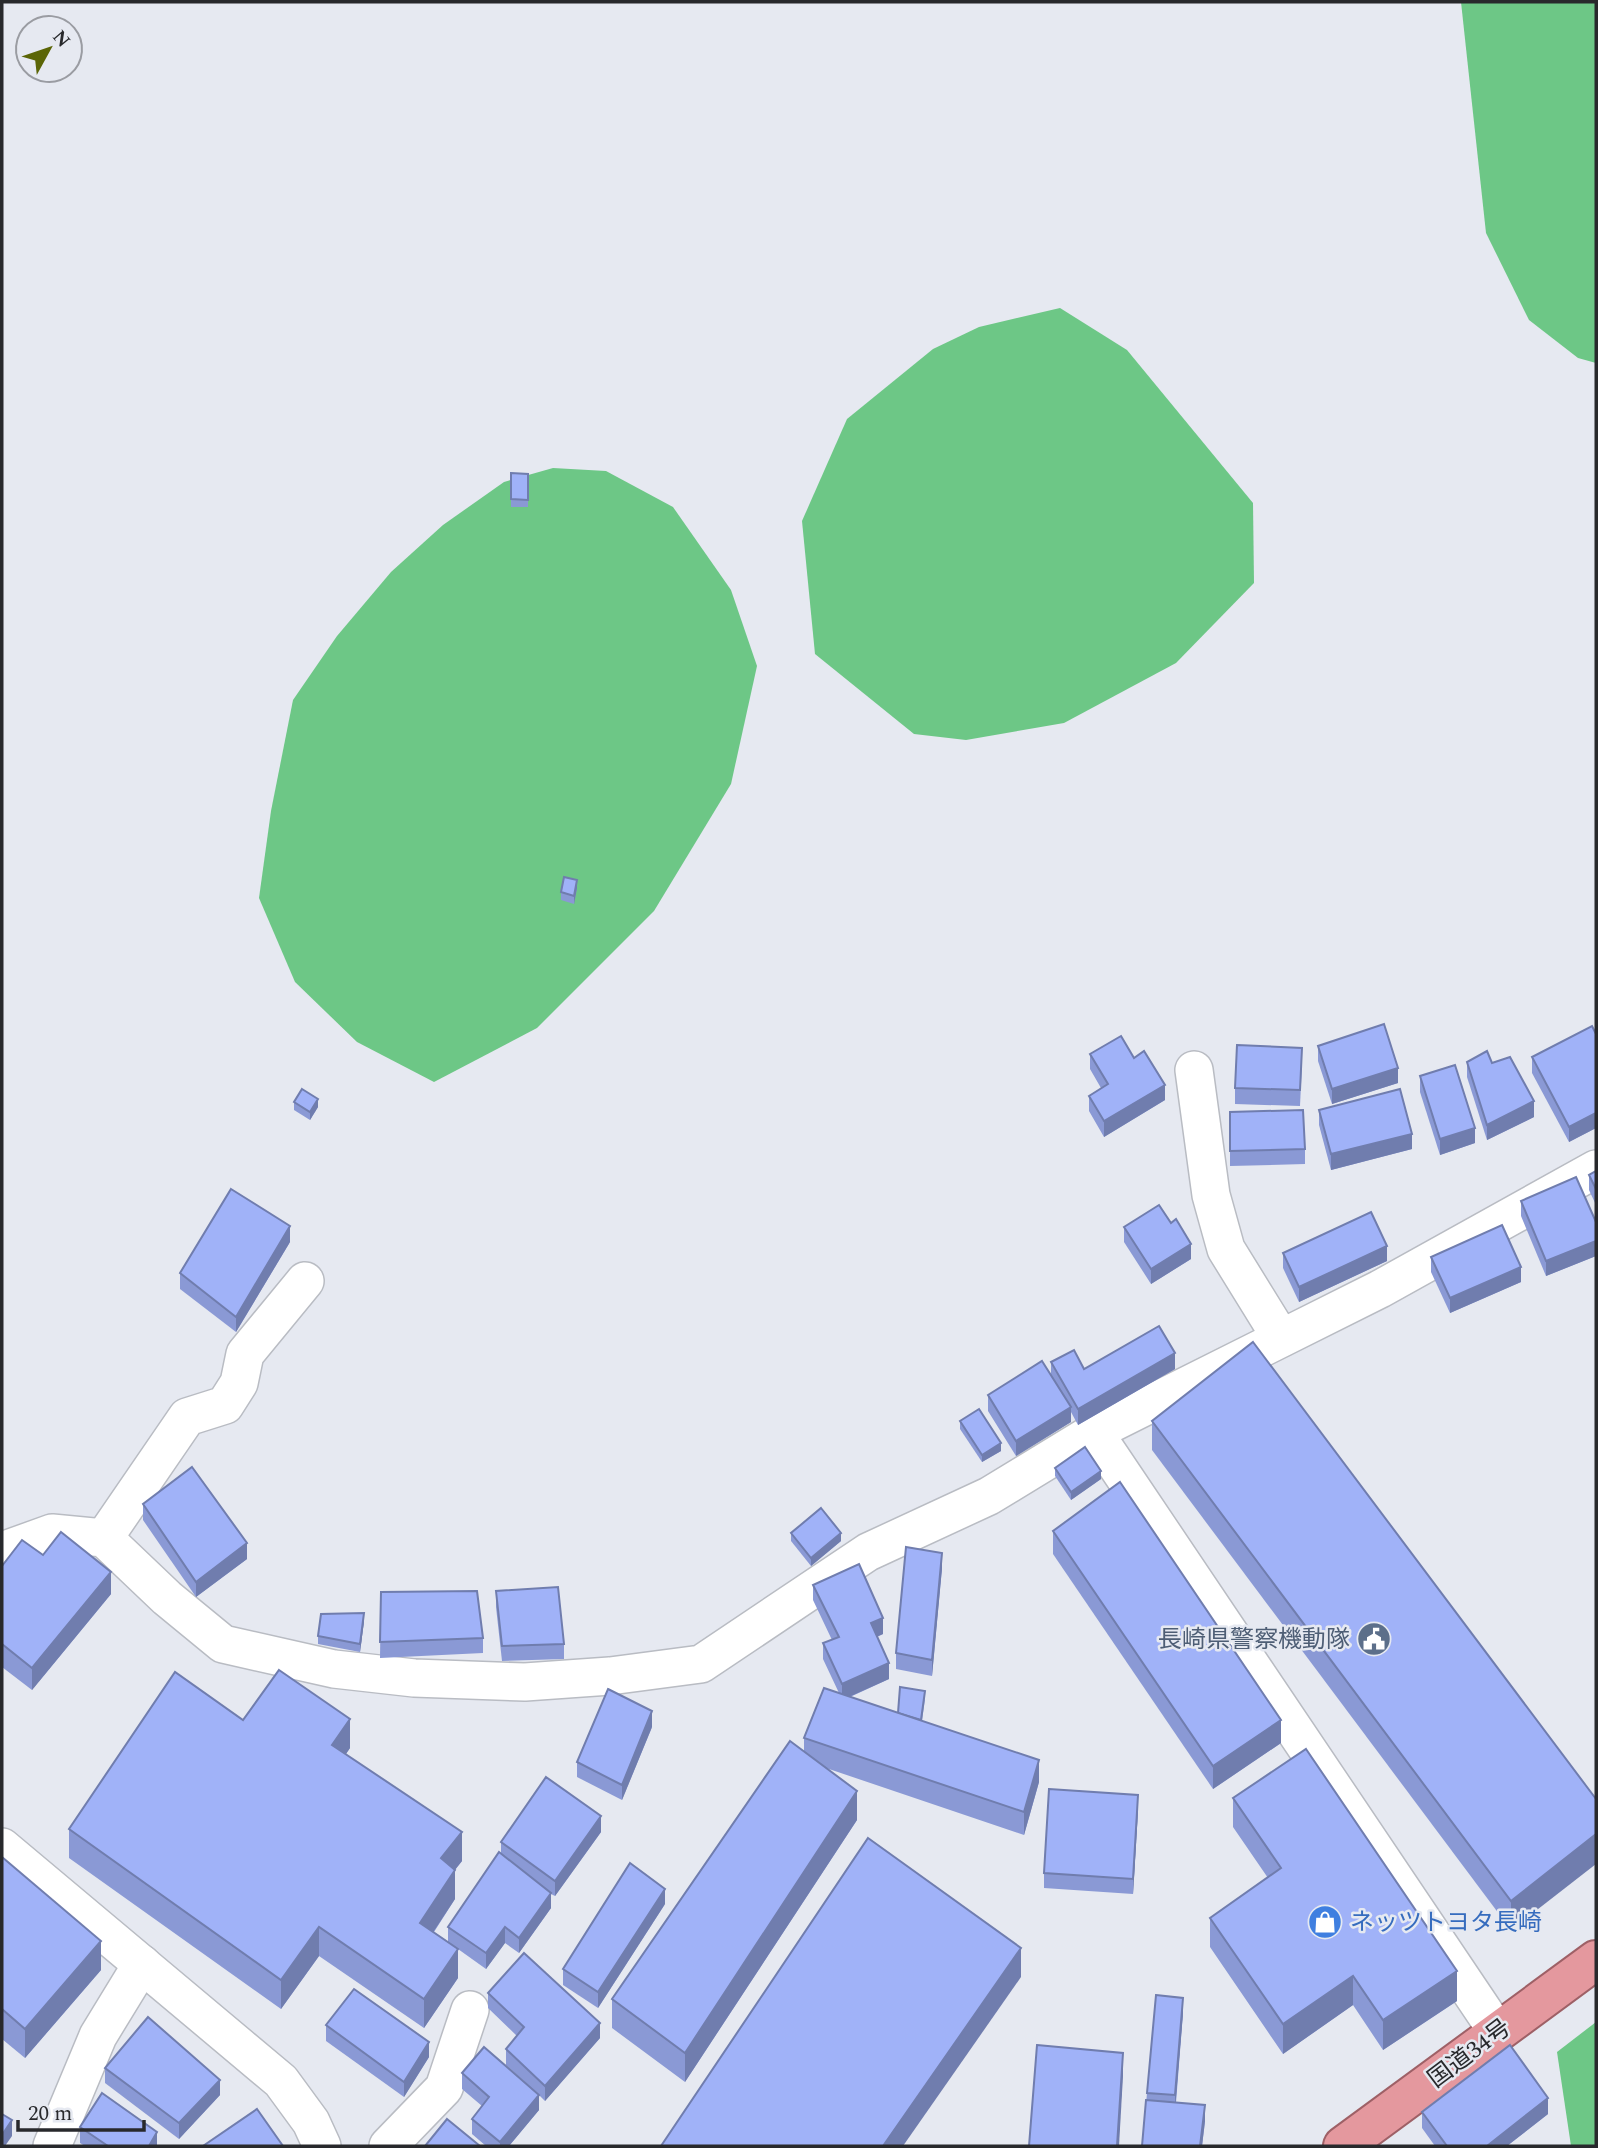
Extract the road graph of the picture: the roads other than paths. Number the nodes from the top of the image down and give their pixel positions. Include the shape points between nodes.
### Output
1 (1194, 1070) dead end
2 (1596, 1169) edge
3 (305, 1281) dead end
4 (1281, 1338) junction
5 (1094, 1432) junction
6 (104, 1538) junction
7 (2, 1551) edge
8 (2, 1847) edge
9 (1596, 1960) edge
10 (142, 1964) junction
11 (470, 2010) dead end
12 (1497, 2031) junction
13 (52, 2146) edge
14 (322, 2146) edge
15 (388, 2146) edge
16 (1343, 2146) edge

1 - 4 street via 1211,1195 1226,1249
2 - 4 street via 1380,1289
3 - 6 street via 245,1354 239,1383 225,1405 187,1417
4 - 5 street
5 - 6 street via 989,1496 868,1552 702,1664 610,1676 525,1682 414,1678 334,1669 223,1644
5 - 12 street
6 - 7 street via 52,1533
8 - 10 street
9 - 12 highway, 国道34号
10 - 13 street via 98,2036
10 - 14 street via 281,2081 311,2122
11 - 15 street via 444,2088
12 - 16 highway, 国道34号

